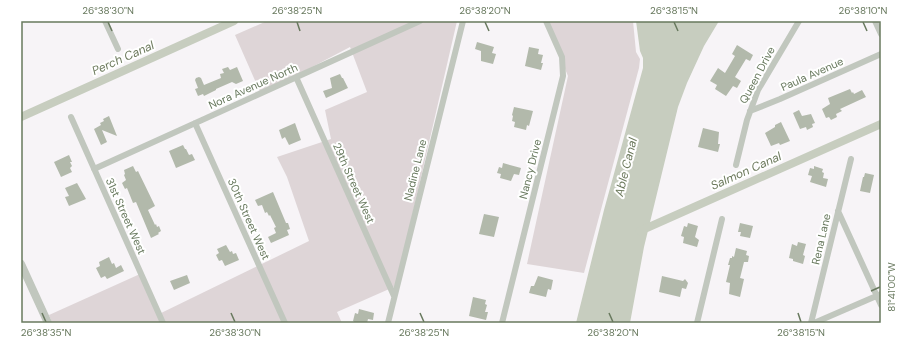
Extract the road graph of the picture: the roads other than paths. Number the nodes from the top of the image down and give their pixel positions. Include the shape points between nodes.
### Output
1 (105, 21) edge
2 (420, 21) edge
3 (463, 21) edge
4 (546, 21) edge
5 (799, 21) edge
6 (875, 21) edge
7 (881, 34) edge
8 (118, 50) dead end
9 (881, 54) edge
10 (296, 78) junction
11 (750, 111) junction
12 (71, 117) dead end
13 (195, 123) junction
14 (851, 159) dead end
15 (736, 165) dead end
16 (94, 169) junction
17 (838, 211) junction
18 (722, 219) dead end
19 (21, 264) edge
20 (879, 295) edge
21 (394, 296) junction
22 (881, 305) edge
23 (48, 323) edge
24 (163, 323) edge
25 (285, 323) edge
26 (388, 323) edge
27 (502, 323) edge
28 (697, 323) edge
29 (811, 323) edge
30 (814, 323) edge

1 - 8 street
2 - 10 street, Nora Avenue North
3 - 21 street, Nadine Lane
4 - 27 street, Nancy Drive via 562,57 563,76
5 - 11 street, Queen Drive via 758,90
6 - 7 street
9 - 11 street, Paula Avenue
10 - 13 street, Nora Avenue North
10 - 21 street, 29th Street West
11 - 15 street, Queen Drive
12 - 16 street, 31st Street West
13 - 16 street, Nora Avenue North
13 - 25 street, 30th Street West
14 - 17 street, Rena Lane
16 - 24 street, 31st Street West
17 - 20 street
17 - 29 street, Rena Lane
18 - 28 street
19 - 23 street
20 - 22 street
20 - 30 street
21 - 26 street, Nadine Lane

